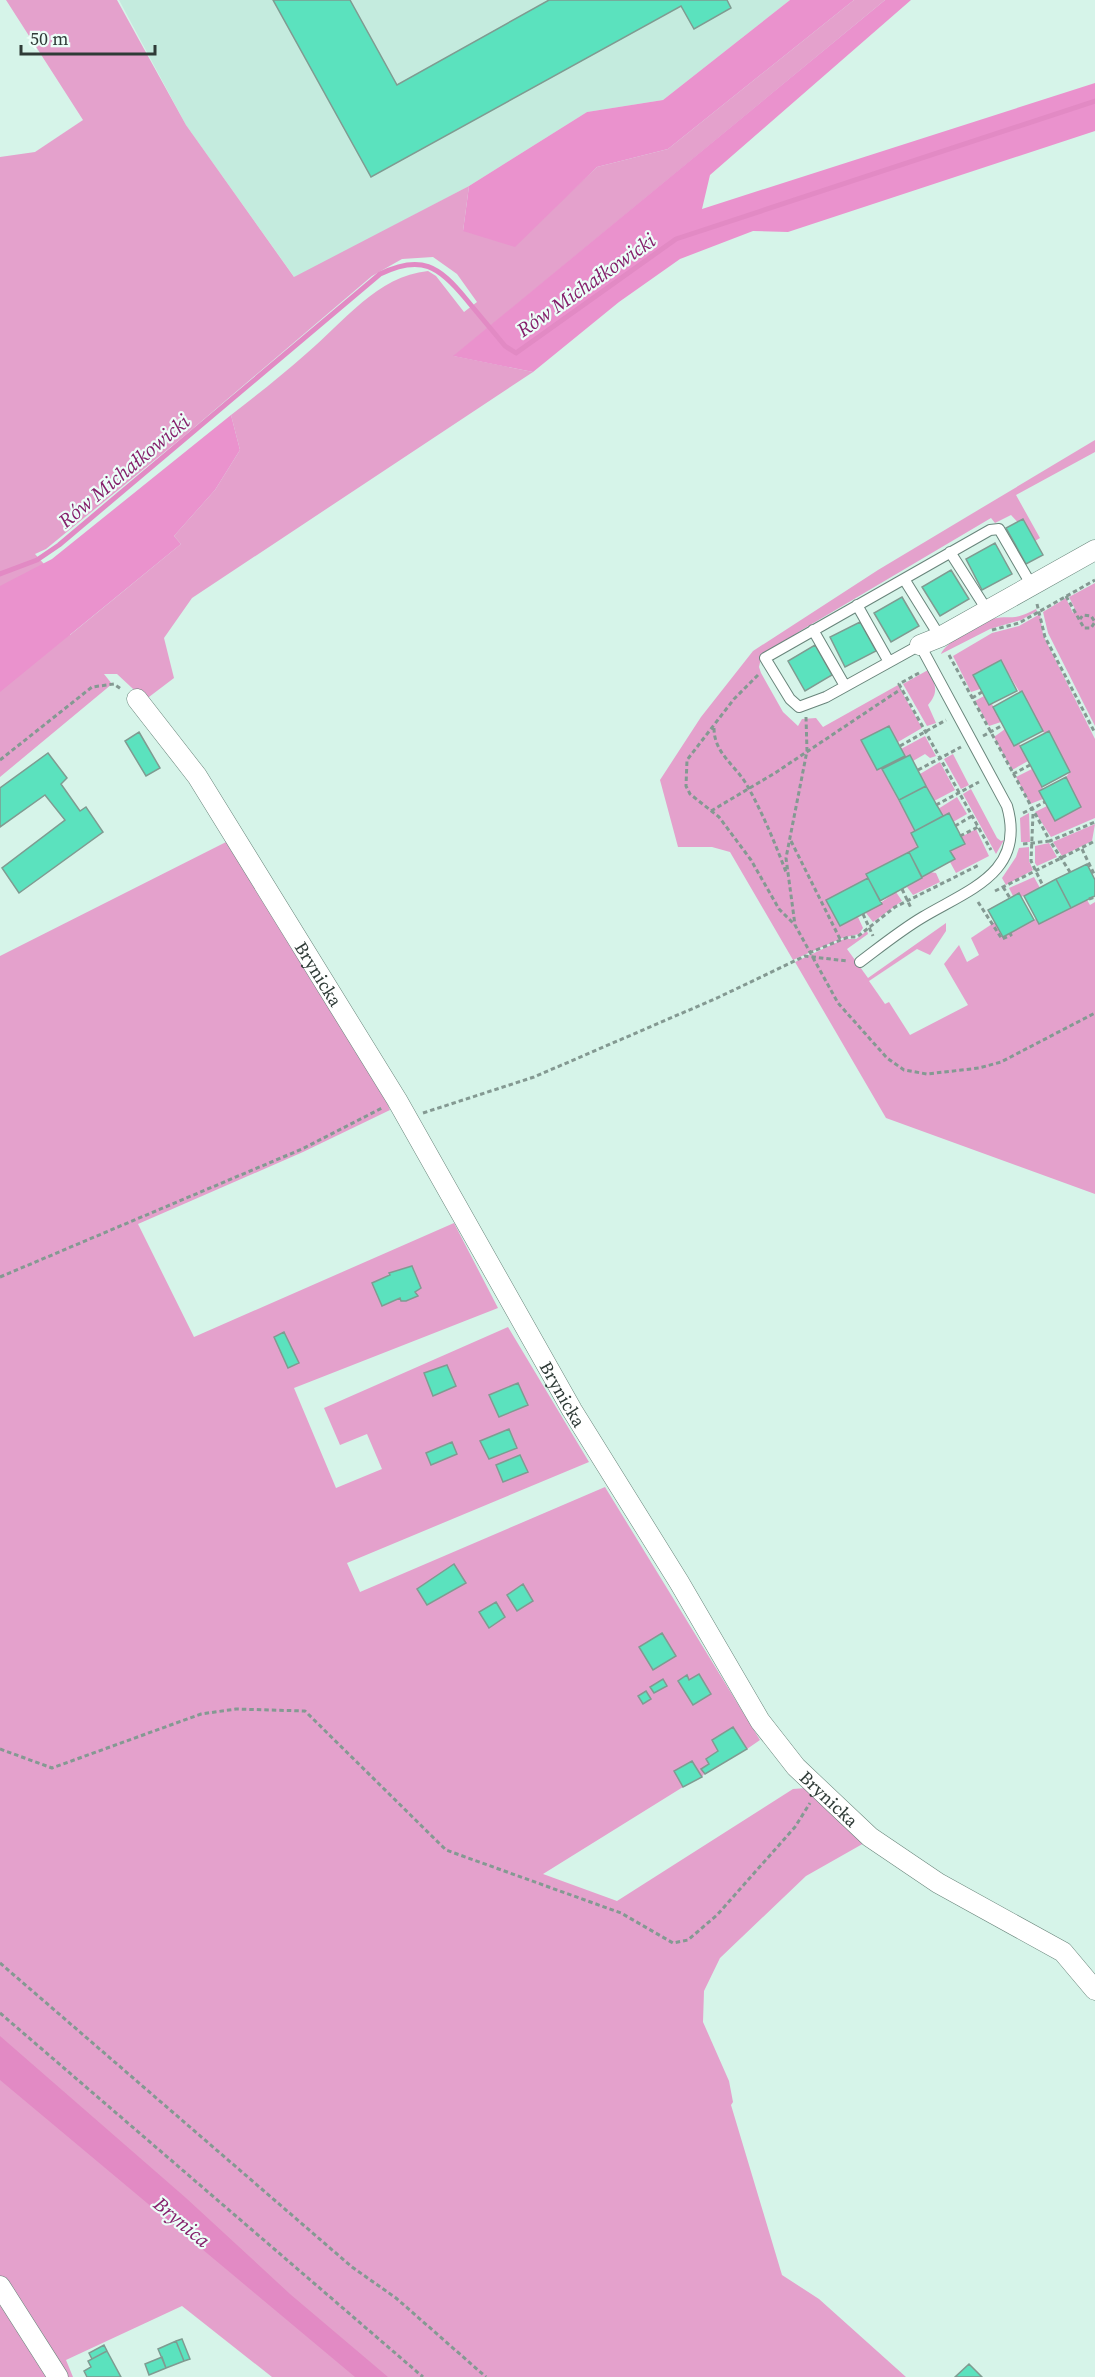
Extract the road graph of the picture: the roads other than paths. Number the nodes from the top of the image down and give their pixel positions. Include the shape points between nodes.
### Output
1 (1095, 550) edge
2 (950, 552) junction
3 (904, 579) junction
4 (1032, 586) junction
5 (857, 605) junction
6 (987, 610) junction
7 (813, 630) junction
8 (940, 637) junction
9 (920, 645) junction
10 (889, 662) junction
11 (845, 686) junction
12 (137, 699) road end
13 (860, 962) road end
14 (1095, 1990) edge
15 (0, 2286) edge
16 (58, 2377) edge

1 - 4 street
2 - 3 lane
2 - 4 lane via 999,529
2 - 6 lane
3 - 5 lane
3 - 8 lane
4 - 6 street
5 - 7 lane
5 - 10 lane
6 - 8 street
7 - 11 lane
7 - 11 lane via 765,658 767,663 799,707
8 - 9 street
9 - 10 lane
9 - 13 lane via 1007,806 1012,824 1010,845 986,879 918,920
10 - 11 lane
12 - 14 street, Brynicka via 198,776 397,1100 572,1410 760,1721 796,1767 870,1837 928,1877 1063,1952
15 - 16 street

